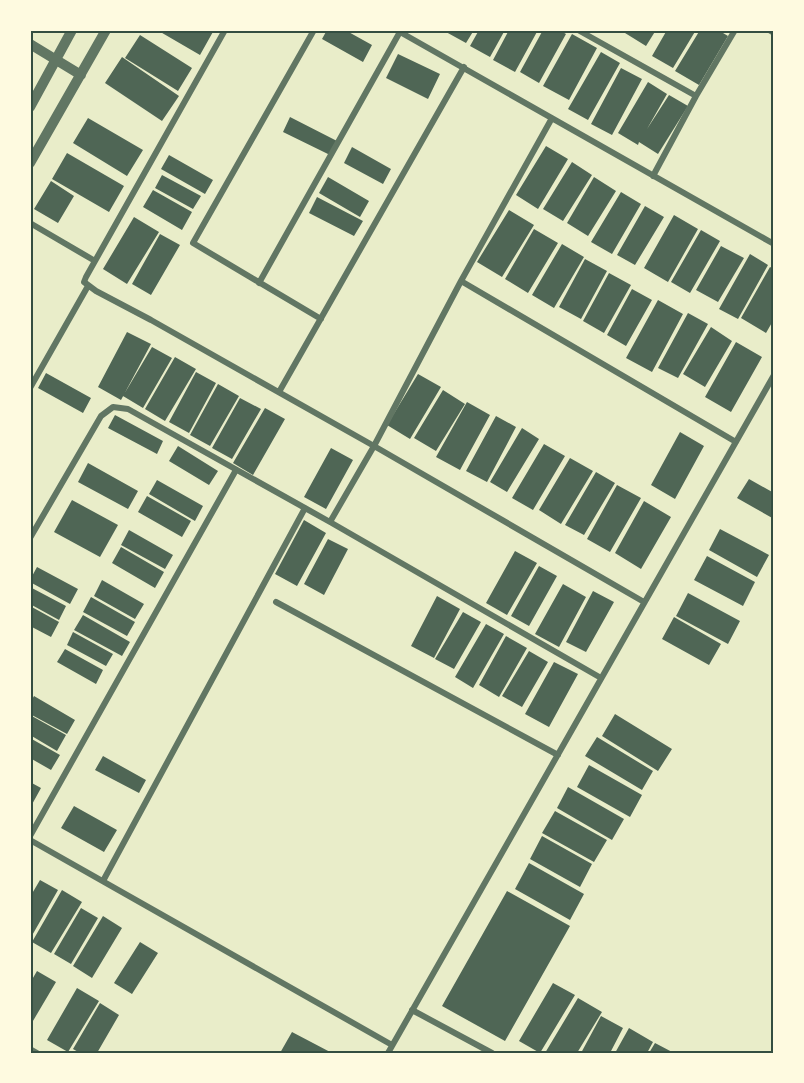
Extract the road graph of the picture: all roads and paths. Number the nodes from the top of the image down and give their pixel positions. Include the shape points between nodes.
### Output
1 (72, 30) edge
2 (106, 30) edge
3 (225, 30) edge
4 (314, 30) edge
5 (578, 30) edge
6 (735, 30) edge
7 (769, 30) edge
8 (400, 31) edge
9 (774, 33) edge
10 (30, 44) edge
11 (56, 59) junction
12 (465, 68) junction
13 (81, 75) junction
14 (696, 96) junction
15 (30, 107) edge
16 (552, 118) junction
17 (30, 163) edge
18 (653, 176) junction
19 (30, 223) edge
20 (774, 244) edge
21 (95, 261) junction
22 (461, 281) junction
23 (259, 283) junction
24 (88, 286) junction
25 (321, 319) junction
26 (774, 375) edge
27 (30, 388) edge
28 (279, 392) junction
29 (736, 442) junction
30 (374, 446) junction
31 (236, 470) junction
32 (305, 508) junction
33 (330, 522) junction
34 (30, 538) edge
35 (276, 602) dead end
36 (644, 602) junction
37 (601, 678) junction
38 (558, 755) junction
39 (30, 838) edge
40 (103, 881) junction
41 (412, 1010) junction
42 (392, 1045) junction
43 (30, 1049) edge
44 (37, 1053) edge
45 (388, 1053) edge
46 (492, 1053) edge

1 - 11 street
2 - 13 street
3 - 21 street
4 - 23 street via 193,243
5 - 14 street
6 - 14 street
7 - 9 street
8 - 12 street
8 - 23 street
10 - 11 street
11 - 13 street
11 - 15 street
12 - 16 street
12 - 25 street
13 - 17 street
14 - 18 street
16 - 18 street
16 - 22 street
18 - 20 street
19 - 21 street
21 - 24 street via 84,280
22 - 29 street
22 - 30 street
23 - 25 street
24 - 27 street
24 - 28 street
25 - 28 street
26 - 29 street
28 - 30 street
29 - 36 street
30 - 33 street
30 - 36 street
31 - 32 street
31 - 34 street via 128,409 113,407 101,416
31 - 39 street
32 - 33 street
32 - 40 street
33 - 37 street
35 - 38 street
36 - 37 street
37 - 38 street
38 - 41 street
39 - 40 street
40 - 42 street
41 - 42 street
41 - 46 street
42 - 45 street
43 - 44 street

